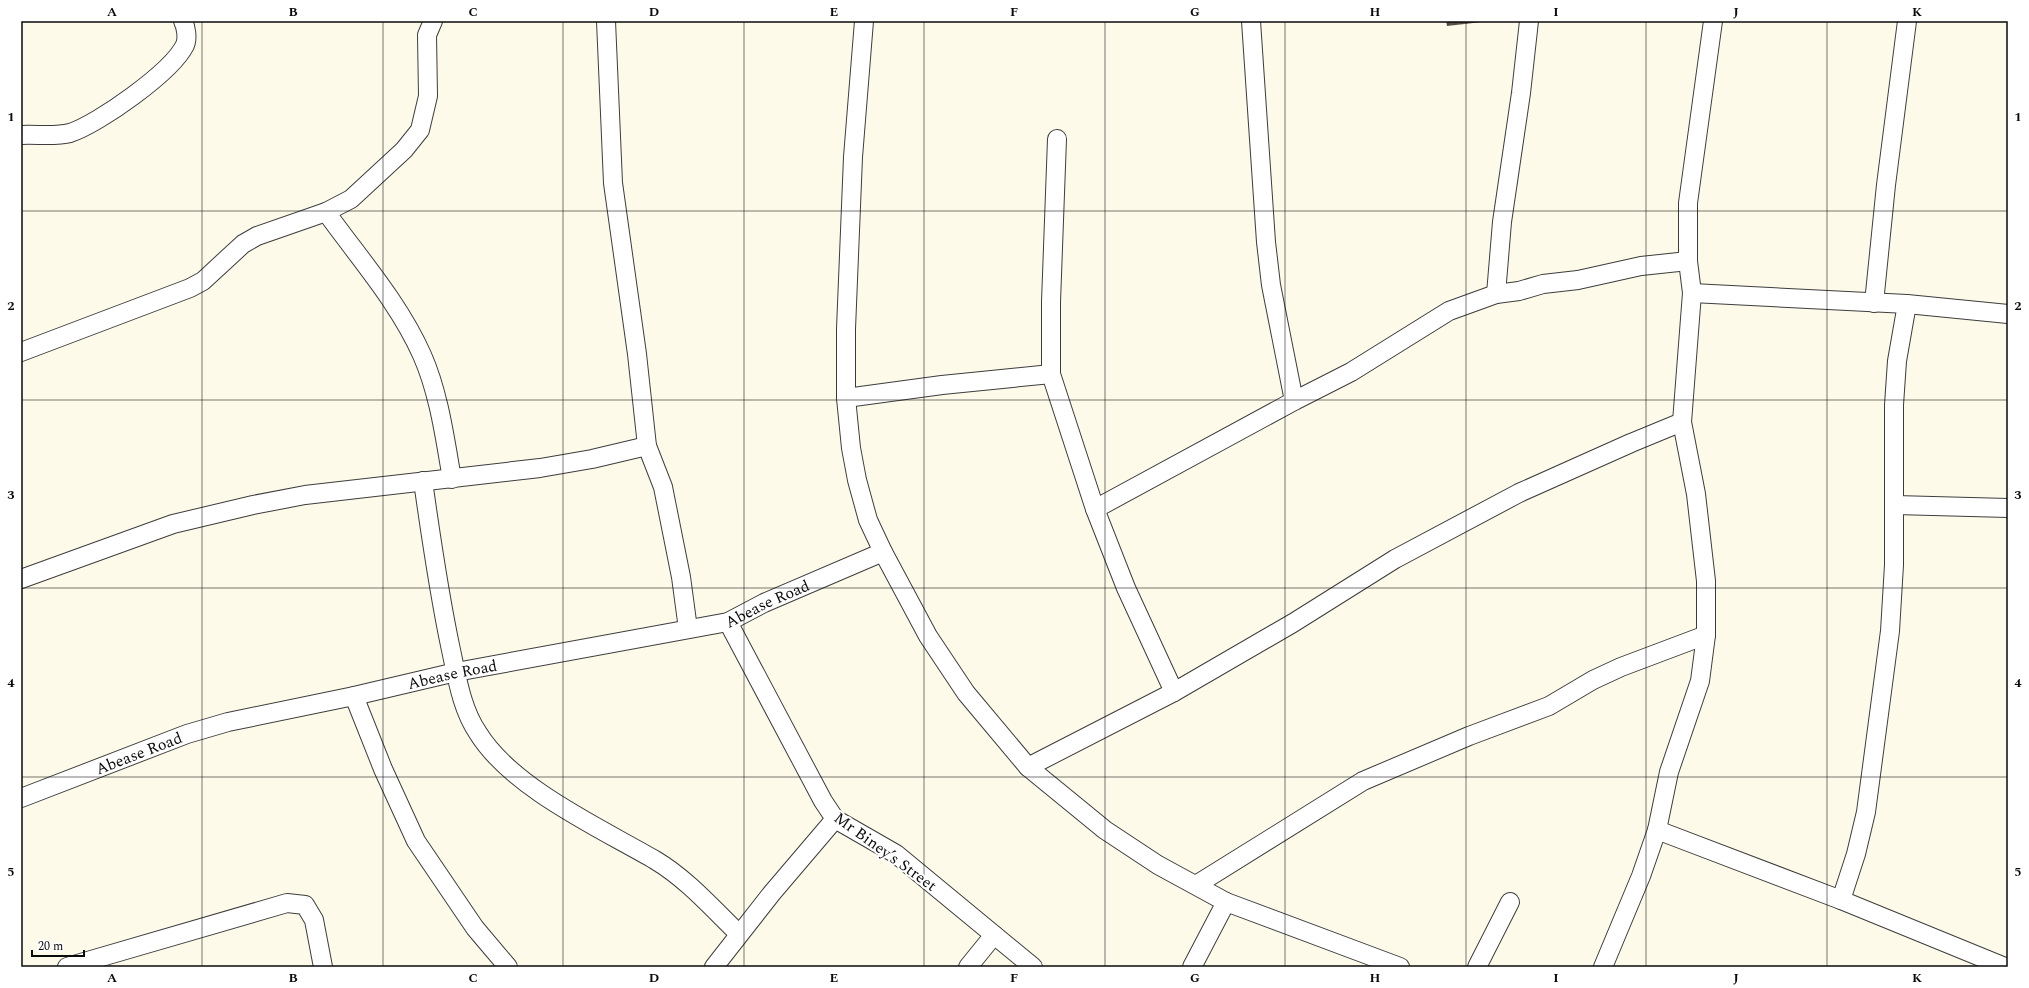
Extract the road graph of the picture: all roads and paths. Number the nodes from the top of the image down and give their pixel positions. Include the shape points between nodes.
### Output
1 (183, 21) edge
2 (433, 21) edge
3 (606, 21) edge
4 (864, 21) edge
5 (1251, 21) edge
6 (1529, 21) edge
7 (1713, 21) edge
8 (1907, 21) edge
9 (21, 135) edge
10 (1057, 139) dead end
11 (326, 212) junction
12 (1688, 261) junction
13 (1692, 293) junction
14 (1496, 294) junction
15 (1874, 303) junction
16 (1907, 304) junction
17 (2008, 314) edge
18 (23, 346) edge
19 (1052, 374) junction
20 (846, 398) junction
21 (1294, 401) junction
22 (1682, 422) junction
23 (647, 446) junction
24 (452, 479) junction
25 (424, 481) junction
26 (1895, 505) junction
27 (2008, 508) edge
28 (1095, 509) junction
29 (883, 552) junction
30 (21, 579) edge
31 (728, 622) junction
32 (688, 630) junction
33 (1706, 635) junction
34 (456, 672) junction
35 (1174, 692) junction
36 (354, 696) junction
37 (1028, 767) junction
38 (21, 798) edge
39 (835, 819) junction
40 (1657, 830) junction
41 (1196, 885) junction
42 (1841, 900) junction
43 (1226, 902) junction
44 (1510, 902) dead end
45 (739, 934) junction
46 (994, 936) junction
47 (67, 967) edge
48 (323, 967) edge
49 (508, 967) edge
50 (714, 967) edge
51 (968, 967) edge
52 (1033, 967) edge
53 (1192, 967) edge
54 (1400, 967) edge
55 (1477, 967) edge
56 (1603, 967) edge
57 (2005, 967) edge

1 - 9 street via 186,28 186,44 174,60 120,104 81,129 68,134
2 - 11 street via 426,35 428,96 420,130 404,150 351,199
3 - 23 street via 613,183
4 - 20 street via 850,232
5 - 21 street via 1266,242 1271,285
6 - 14 street via 1502,222
7 - 12 street via 1688,203
8 - 15 street
10 - 19 street via 1051,302
11 - 18 street via 257,236 243,244 203,281 190,288
11 - 24 street via 384,291 422,356 444,433
12 - 13 street
12 - 14 street via 1670,261
13 - 15 street
13 - 22 street
14 - 21 street via 1449,311 1351,372
15 - 16 street
16 - 17 street
16 - 26 street via 1897,361 1894,405 1892,454
19 - 20 street
19 - 28 street
20 - 29 street via 857,480 868,520
21 - 28 street
22 - 33 street via 1696,494 1706,581
22 - 35 street via 1519,493 1394,559
23 - 24 street via 592,459
23 - 32 street via 663,487 681,577
24 - 25 street
25 - 30 street via 305,495 173,524
25 - 34 street via 443,611
26 - 27 street
26 - 42 street via 1892,602 1884,682 1862,833
28 - 35 street via 1126,588
29 - 31 street, Abease Road via 764,603
29 - 37 street via 945,664 966,694
31 - 32 street, Abease Road
31 - 39 street, Mr Biney’s Street
32 - 34 street, Abease Road
33 - 40 street via 1700,681 1669,772
33 - 41 street via 1621,667 1592,680 1549,706 1469,736 1363,781
34 - 36 street, Abease Road
34 - 45 street via 469,718 478,734 502,762 565,809 656,861 680,878
35 - 37 street
36 - 38 street, Abease Road via 228,722 187,734
36 - 49 street via 383,769 416,841 475,928
37 - 41 street via 1105,830 1158,865
39 - 45 street
39 - 46 street, Mr Biney’s Street via 896,854
40 - 42 street
40 - 56 street
41 - 43 street
42 - 57 street
43 - 53 street
43 - 54 street
44 - 55 street
45 - 50 street
46 - 51 street
46 - 52 street, Mr Biney’s Street
47 - 48 street via 287,904 305,905 314,920

